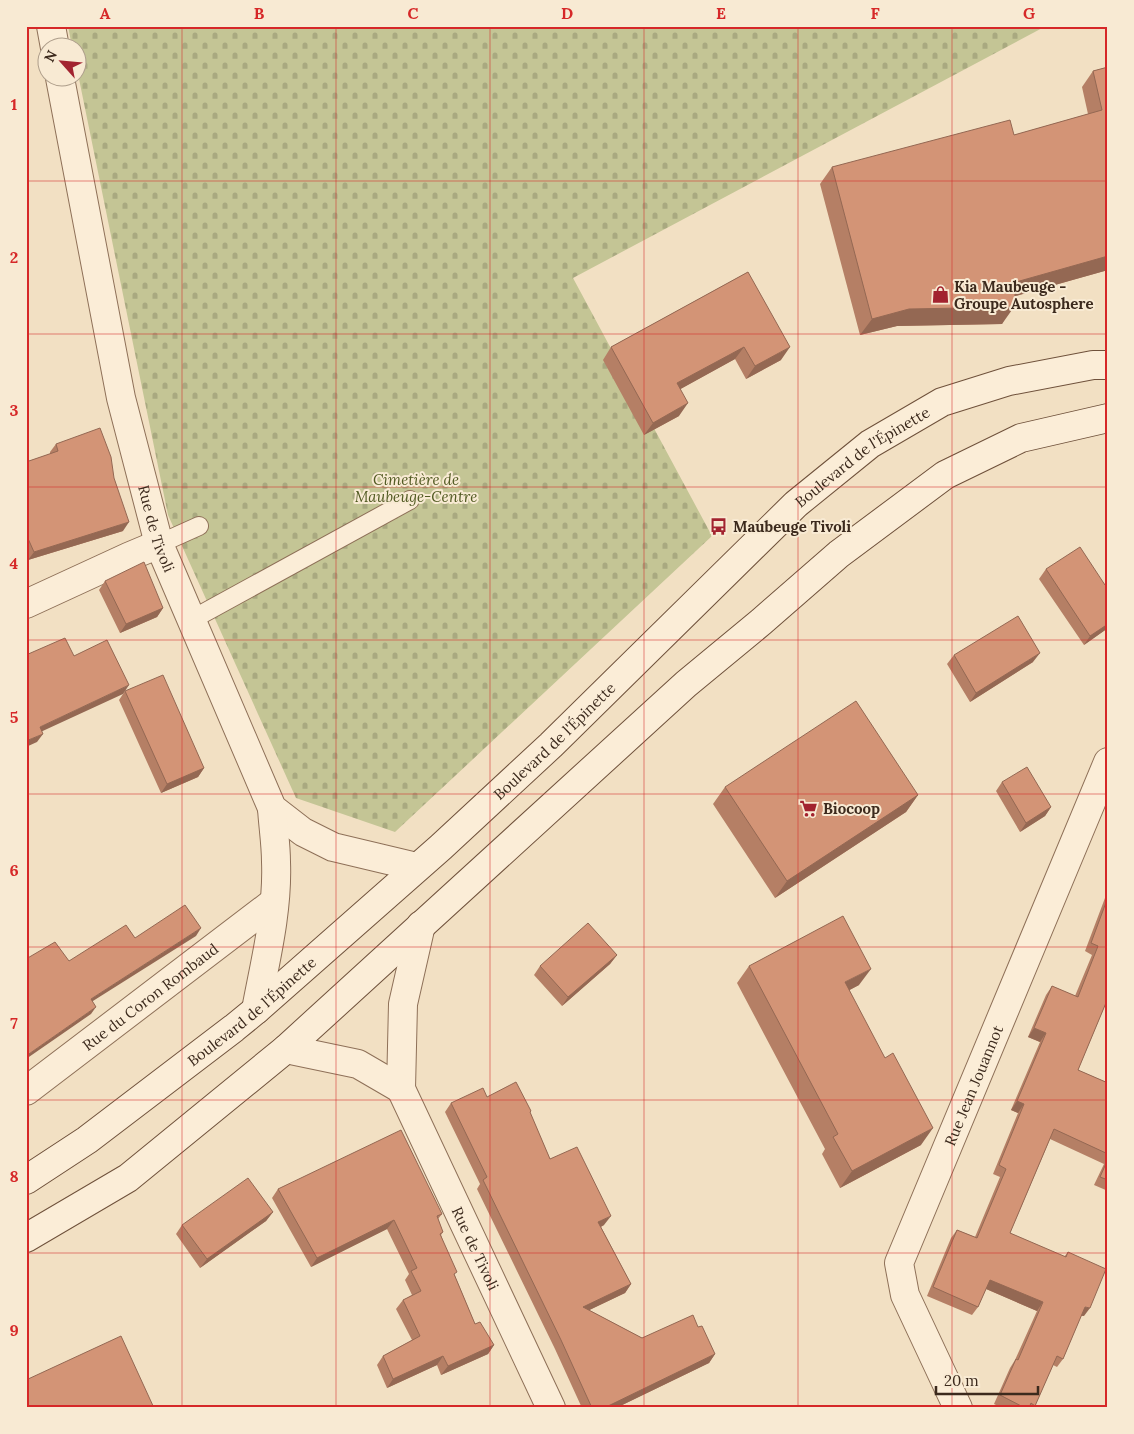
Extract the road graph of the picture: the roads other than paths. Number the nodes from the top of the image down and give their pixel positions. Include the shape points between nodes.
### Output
1 (62, 88) edge
2 (1108, 365) edge
3 (1108, 418) edge
4 (410, 500) dead end
5 (199, 526) dead end
6 (159, 544) junction
7 (26, 604) edge
8 (192, 620) junction
9 (1108, 762) edge
10 (272, 808) junction
11 (417, 867) junction
12 (274, 902) junction
13 (421, 926) junction
14 (256, 1010) junction
15 (286, 1050) junction
16 (401, 1088) junction
17 (26, 1091) edge
18 (26, 1180) edge
19 (26, 1238) edge
20 (551, 1408) edge
21 (958, 1408) edge

1 - 6 street, Rue de Tivoli via 121,398
2 - 11 street, Boulevard de l'Épinette via 1009,381 942,402 870,444 796,504 551,745
3 - 13 street via 1021,438 937,481 839,554 686,684
4 - 8 lane
5 - 6 lane
6 - 7 street
6 - 8 street, Rue de Tivoli
8 - 10 street, Rue de Tivoli
9 - 21 street, Rue Jean Jouannot via 899,1263 905,1295
10 - 11 street, Rue de Tivoli via 303,832 333,847
10 - 12 street via 276,862
11 - 14 street, Boulevard de l'Épinette
12 - 14 street
12 - 17 street, Rue du Coron Rombaud
13 - 15 street
13 - 16 street, Rue de Tivoli via 403,1004
14 - 18 street, Boulevard de l'Épinette via 86,1140
15 - 16 street via 358,1064
15 - 19 street via 128,1178
16 - 20 street, Rue de Tivoli

